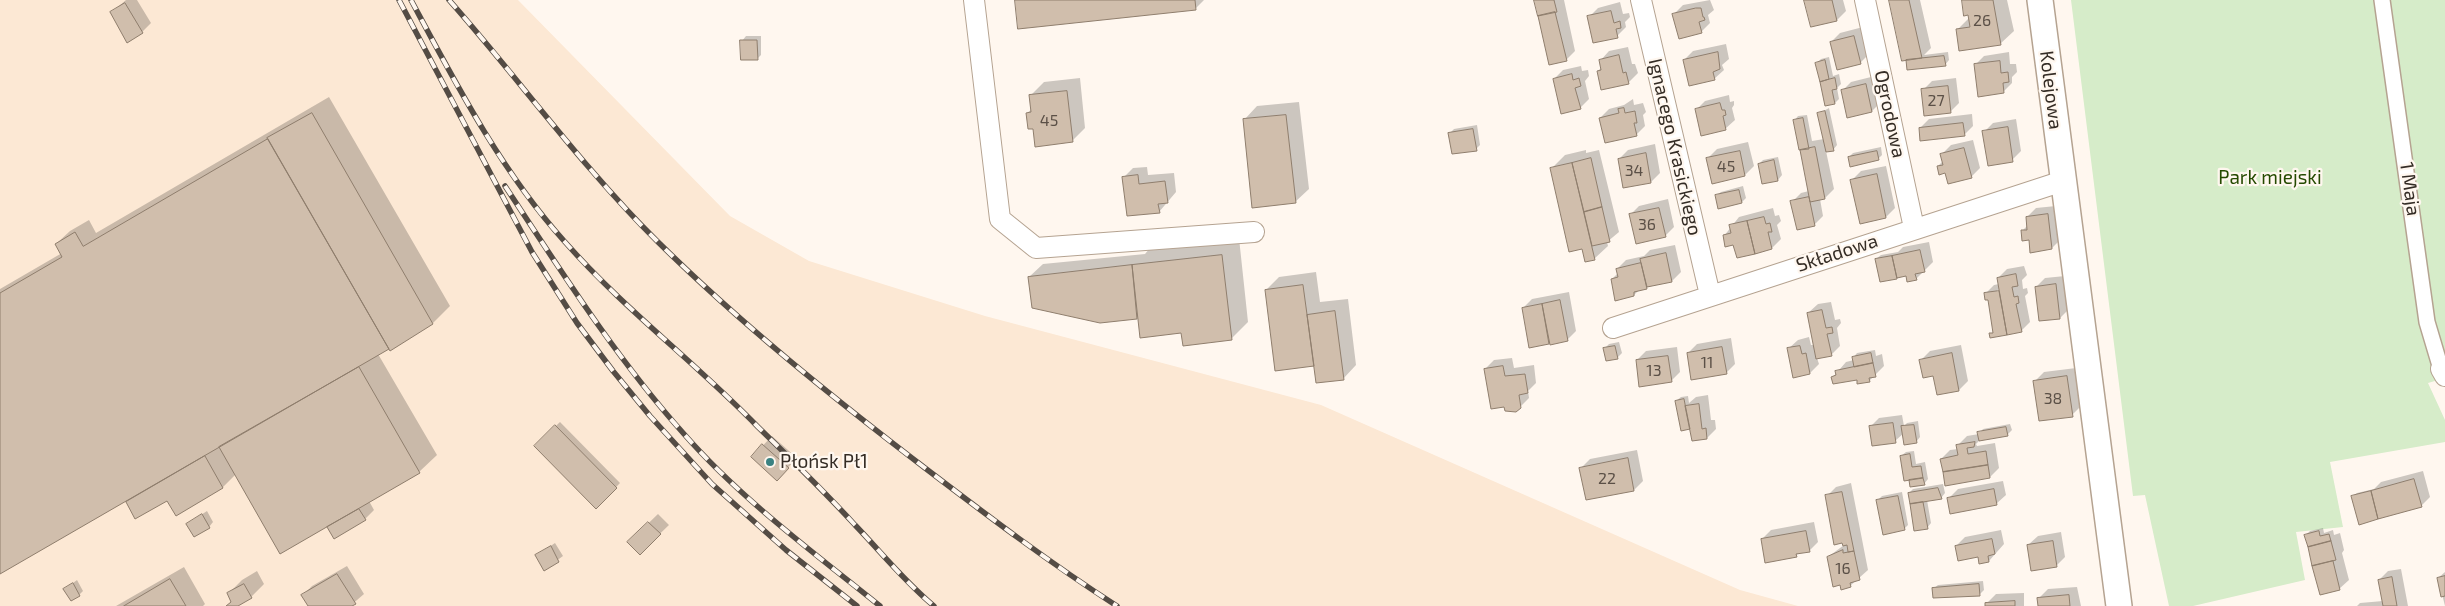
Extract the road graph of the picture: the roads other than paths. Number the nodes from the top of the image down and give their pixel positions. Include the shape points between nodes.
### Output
1 (974, 0) edge
2 (1641, 0) edge
3 (1865, 0) edge
4 (2040, 0) edge
5 (2382, 0) edge
6 (2062, 181) junction
7 (1914, 228) junction
8 (1254, 232) dead end
9 (1710, 295) junction
10 (1613, 328) dead end
11 (2443, 372) edge
12 (2119, 606) edge

1 - 8 street via 1000,219 1036,248
2 - 9 street, Ignacego Krasickiego
3 - 7 street, Ogrodowa
4 - 6 street, Kolejowa
5 - 11 street, 1 Maja via 2427,322
6 - 7 street, Składowa
6 - 12 street, Kolejowa
7 - 9 street, Składowa
9 - 10 street, Składowa

